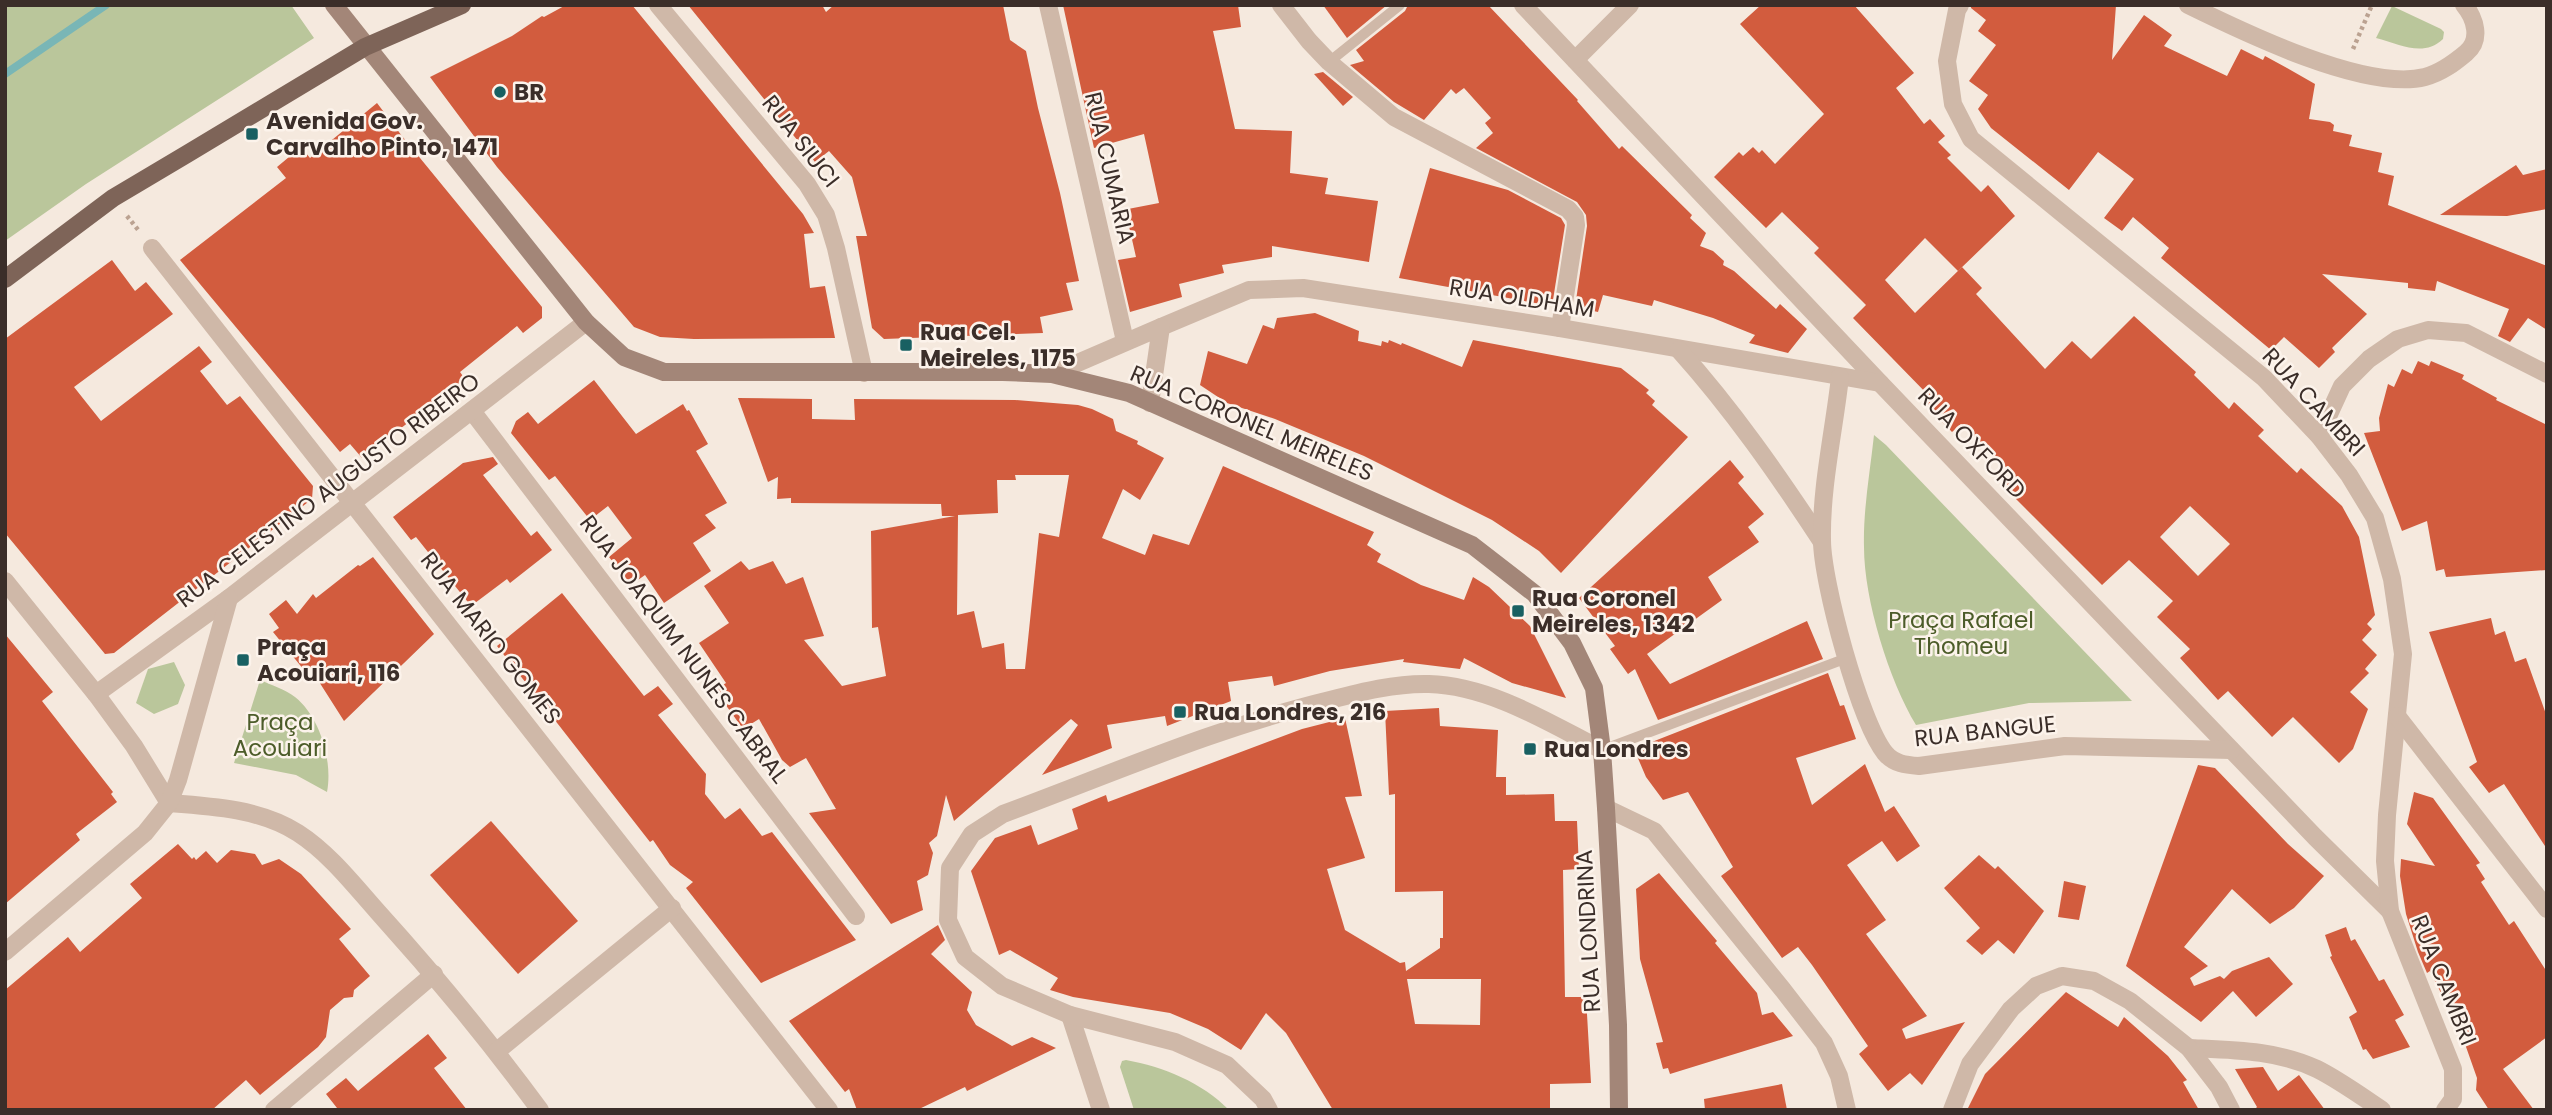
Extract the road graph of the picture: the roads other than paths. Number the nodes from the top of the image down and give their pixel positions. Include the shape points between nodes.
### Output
1 (334, 5) edge
2 (462, 5) edge
3 (658, 5) edge
4 (1048, 5) edge
5 (1281, 5) edge
6 (1399, 5) edge
7 (1523, 5) edge
8 (1630, 5) edge
9 (1960, 5) edge
10 (2188, 5) edge
11 (2465, 5) edge
12 (365, 47) junction
13 (1576, 60) junction
14 (1329, 62) junction
15 (152, 248) road end
16 (5, 279) edge
17 (586, 322) junction
18 (1161, 327) junction
19 (1560, 328) junction
20 (1125, 341) junction
21 (1679, 350) junction
22 (864, 373) junction
23 (1052, 374) junction
24 (2547, 374) edge
25 (1840, 377) junction
26 (1880, 383) junction
27 (1150, 403) junction
28 (472, 411) junction
29 (2319, 436) junction
30 (353, 503) junction
31 (1822, 542) junction
32 (5, 581) edge
33 (229, 598) junction
34 (1847, 658) junction
35 (96, 694) junction
36 (2398, 716) junction
37 (1602, 750) junction
38 (2231, 750) junction
39 (169, 803) junction
40 (1606, 808) junction
41 (673, 908) junction
42 (2547, 909) edge
43 (2390, 911) junction
44 (856, 916) dead end
45 (5, 952) edge
46 (433, 974) junction
47 (1070, 1015) junction
48 (2189, 1048) junction
49 (497, 1051) junction
50 (274, 1110) edge
51 (540, 1110) edge
52 (829, 1110) edge
53 (1101, 1110) edge
54 (1269, 1110) edge
55 (1619, 1110) edge
56 (1847, 1110) edge
57 (1952, 1110) edge
58 (2231, 1110) edge
59 (2382, 1110) edge
60 (2445, 1110) edge

1 - 12 street, RUA CORONEL MEIRELES
2 - 12 main road
3 - 22 street, RUA SIUCI via 807,184 826,215
4 - 20 street, RUA CUMARIA
5 - 14 street
6 - 14 lane
7 - 13 street, RUA OXFORD
8 - 13 street
9 - 29 street, RUA CAMBRI via 1947,61 1953,104 1971,139 2264,378
10 - 11 street via 2278,47 2344,69 2400,79 2426,77 2452,65 2471,49 2476,31
12 - 16 main road via 113,198
12 - 17 street, RUA CORONEL MEIRELES
13 - 26 street, RUA OXFORD
14 - 19 street via 1394,117 1568,209 1575,217
15 - 30 street, RUA MARIO GOMES
17 - 22 street, RUA CORONEL MEIRELES via 624,357 664,372
17 - 28 street, RUA CELESTINO AUGUSTO RIBEIRO
18 - 19 street, RUA OLDHAM via 1249,290 1303,288
18 - 20 street, RUA OLDHAM
18 - 27 street
19 - 21 street, RUA OLDHAM
20 - 23 street, RUA OLDHAM
21 - 25 street, RUA OLDHAM
21 - 31 street, RUA BANGUE via 1718,393
22 - 23 street, RUA CORONEL MEIRELES
23 - 27 street, RUA CORONEL MEIRELES
24 - 29 street via 2466,333 2428,330 2398,339 2369,359 2342,386
25 - 26 street, RUA OLDHAM
25 - 31 street, RUA BANGUE
26 - 38 street, RUA OXFORD
27 - 37 street, RUA CORONEL MEIRELES via 1472,545 1535,594 1572,643 1594,688
28 - 30 street, RUA CELESTINO AUGUSTO RIBEIRO
28 - 44 street, RUA JOAQUIM NUNES CABRAL
29 - 36 street, RUA CAMBRI via 2375,518 2392,579 2403,654
30 - 33 street, RUA CELESTINO AUGUSTO RIBEIRO
30 - 41 street, RUA MARIO GOMES
31 - 34 street, RUA BANGUE
32 - 35 street
33 - 35 street, RUA CELESTINO AUGUSTO RIBEIRO
33 - 39 street
34 - 37 lane
34 - 38 street, RUA BANGUE via 1875,737 1898,764 1919,766 2065,746
35 - 39 street
36 - 42 street
36 - 43 street, RUA CAMBRI via 2385,861
37 - 40 street, RUA LONDRINA
37 - 47 street via 1509,704 1466,690 1429,684 1370,690 1273,713 1003,814 972,834 950,868 948,920 965,957 1002,986
38 - 43 street, RUA OXFORD
39 - 45 street via 145,834
39 - 46 street via 256,814 297,832 326,855
40 - 55 street, RUA LONDRINA
40 - 56 street via 1654,831 1783,990 1824,1043
41 - 49 street
41 - 52 street, RUA MARIO GOMES
43 - 60 street, RUA CAMBRI via 2454,1069 2453,1098
46 - 49 street
46 - 50 street
47 - 53 street
47 - 54 street via 1175,1042 1227,1065
48 - 57 street via 2130,1001 2094,981 2062,976 2036,986 2011,1009 1970,1064
48 - 58 street
48 - 59 street via 2283,1057 2317,1069
49 - 51 street

